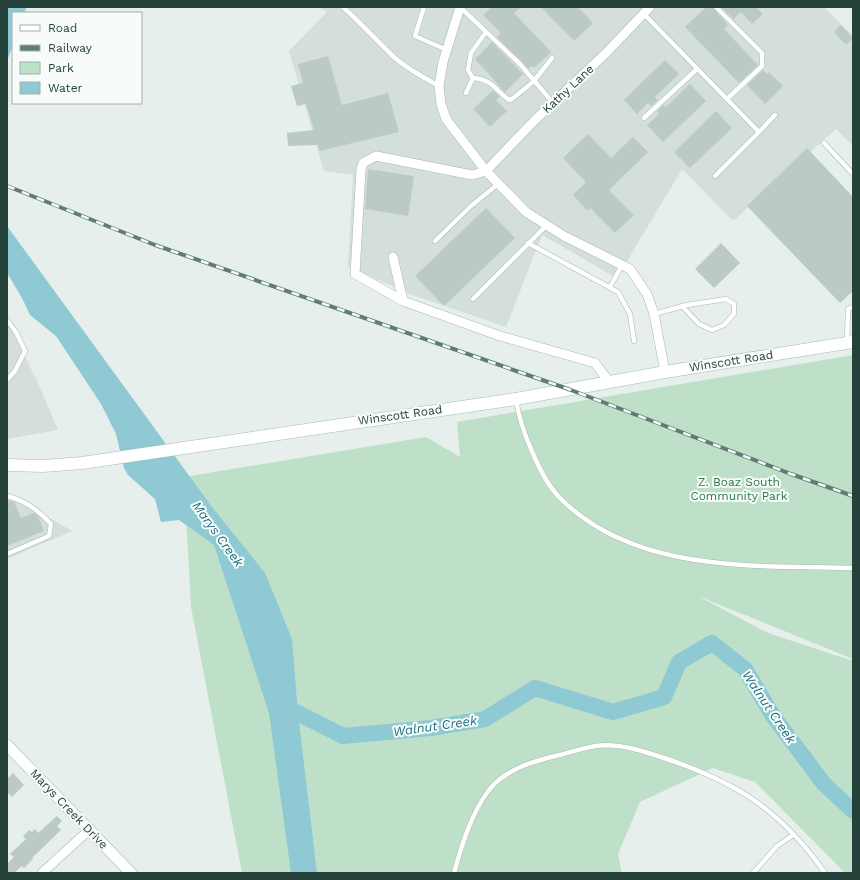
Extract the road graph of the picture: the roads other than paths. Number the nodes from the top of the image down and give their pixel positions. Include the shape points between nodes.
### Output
1 (343, 7) edge
2 (424, 7) edge
3 (460, 7) edge
4 (716, 7) edge
5 (647, 10) edge
6 (486, 32) junction
7 (447, 50) junction
8 (552, 58) dead end
9 (697, 69) junction
10 (473, 78) junction
11 (534, 81) junction
12 (439, 86) junction
13 (466, 93) dead end
14 (728, 99) junction
15 (553, 103) junction
16 (775, 115) dead end
17 (644, 118) dead end
18 (759, 132) junction
19 (824, 143) dead end
20 (486, 171) junction
21 (853, 174) edge
22 (715, 176) dead end
23 (498, 184) junction
24 (547, 225) junction
25 (435, 241) dead end
26 (528, 243) junction
27 (393, 257) dead end
28 (622, 265) junction
29 (610, 287) junction
30 (473, 299) dead end
31 (403, 301) junction
32 (682, 306) junction
33 (853, 307) edge
34 (654, 314) junction
35 (7, 320) edge
36 (634, 341) dead end
37 (850, 342) edge
38 (665, 372) junction
39 (7, 380) edge
40 (610, 383) junction
41 (516, 399) junction
42 (7, 465) edge
43 (7, 496) edge
44 (7, 554) edge
45 (853, 568) edge
46 (7, 745) edge
47 (89, 830) junction
48 (793, 834) junction
49 (42, 873) edge
50 (131, 873) edge
51 (454, 873) edge
52 (753, 873) edge
53 (825, 873) edge

1 - 12 lane via 395,58
2 - 7 lane via 415,36
3 - 6 lane
3 - 7 street
4 - 14 lane via 762,53 762,66
5 - 9 lane
5 - 15 street, Kathy Lane
6 - 10 lane via 470,59 468,70
6 - 11 lane
7 - 12 street
8 - 11 lane
9 - 14 lane
9 - 17 lane
10 - 11 lane via 489,81 509,100
10 - 13 lane
11 - 15 lane
12 - 20 street via 446,119
14 - 18 lane
15 - 20 street, Kathy Lane
16 - 18 lane
18 - 22 lane
19 - 21 lane
20 - 23 street
20 - 31 street via 472,175 376,156 363,163 355,274
23 - 24 street via 526,212
23 - 25 lane
24 - 26 lane
24 - 28 street
26 - 29 lane
26 - 30 lane
27 - 31 street
28 - 29 lane
28 - 34 street via 630,268 647,294
29 - 36 lane via 618,292 630,314
31 - 40 street via 500,336 595,363
32 - 32 lane via 726,299 734,304 734,314 724,325 712,330 699,324
32 - 34 lane
33 - 37 lane via 848,309
34 - 38 street
35 - 39 lane via 25,351 15,371
37 - 38 main road, Winscott Road
38 - 40 main road, Winscott Road
40 - 41 main road, Winscott Road
41 - 42 main road, Winscott Road via 94,461 43,466
41 - 45 lane via 519,419 542,473 557,495 588,521 605,531 648,548 689,559 736,564
43 - 44 lane via 39,510 51,524 49,536
46 - 47 street, Marys Creek Drive
47 - 49 street
47 - 50 street, Marys Creek Drive
48 - 51 lane via 761,803 738,788 697,769 628,747 597,746 530,762 503,777 482,802 463,839
48 - 52 lane via 777,846
48 - 53 lane

